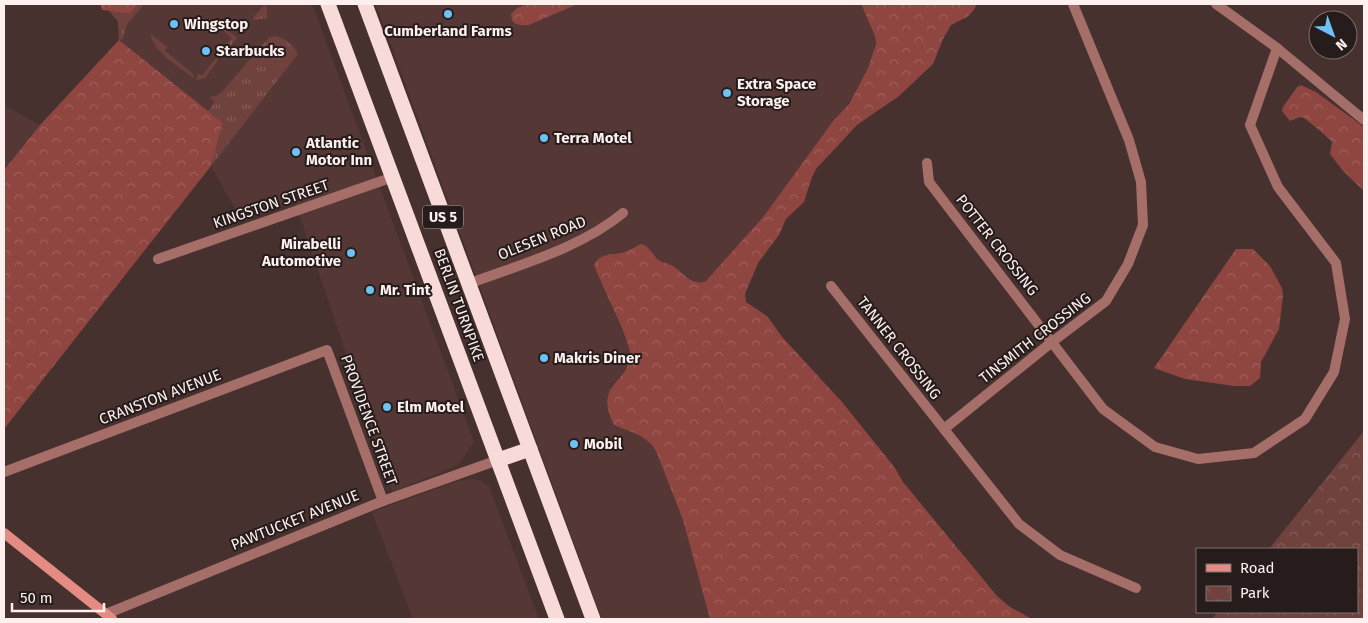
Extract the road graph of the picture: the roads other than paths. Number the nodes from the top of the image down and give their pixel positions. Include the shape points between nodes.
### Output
1 (328, 4) edge
2 (365, 4) edge
3 (1073, 4) edge
4 (1216, 4) edge
5 (1276, 48) junction
6 (1364, 120) edge
7 (927, 163) dead end
8 (393, 177) junction
9 (623, 213) dead end
10 (158, 259) dead end
11 (468, 284) junction
12 (831, 286) dead end
13 (1052, 342) junction
14 (327, 350) joint
15 (944, 429) junction
16 (530, 449) junction
17 (498, 460) junction
18 (4, 472) edge
19 (383, 501) junction
20 (4, 533) edge
21 (1136, 588) dead end
22 (109, 617) edge
23 (557, 619) edge
24 (593, 619) edge

1 - 8 highway, BERLIN TURNPIKE / US 5
2 - 11 highway, BERLIN TURNPIKE / US 5
3 - 13 street, TINSMITH CROSSING via 1129,140 1141,182 1143,225 1128,264 1106,301
4 - 5 street
5 - 6 street
5 - 13 street, POTTER CROSSING via 1250,125 1278,187 1336,264 1346,319 1334,372 1305,419 1254,453 1198,459 1155,447 1103,409
7 - 13 street, POTTER CROSSING via 929,182
8 - 10 street, KINGSTON STREET
8 - 17 highway, BERLIN TURNPIKE / US 5
9 - 11 street, OLESEN ROAD via 592,235
11 - 16 highway, BERLIN TURNPIKE / US 5
12 - 15 street, TANNER CROSSING
13 - 15 street, TINSMITH CROSSING
14 - 18 street, CRANSTON AVENUE
14 - 19 street, PROVIDENCE STREET
15 - 21 street, TANNER CROSSING via 1019,524 1060,555
16 - 17 highway
16 - 24 highway, BERLIN TURNPIKE / US 5
17 - 19 street, PAWTUCKET AVENUE
17 - 23 highway, BERLIN TURNPIKE / US 5
19 - 22 street, PAWTUCKET AVENUE
20 - 22 street

